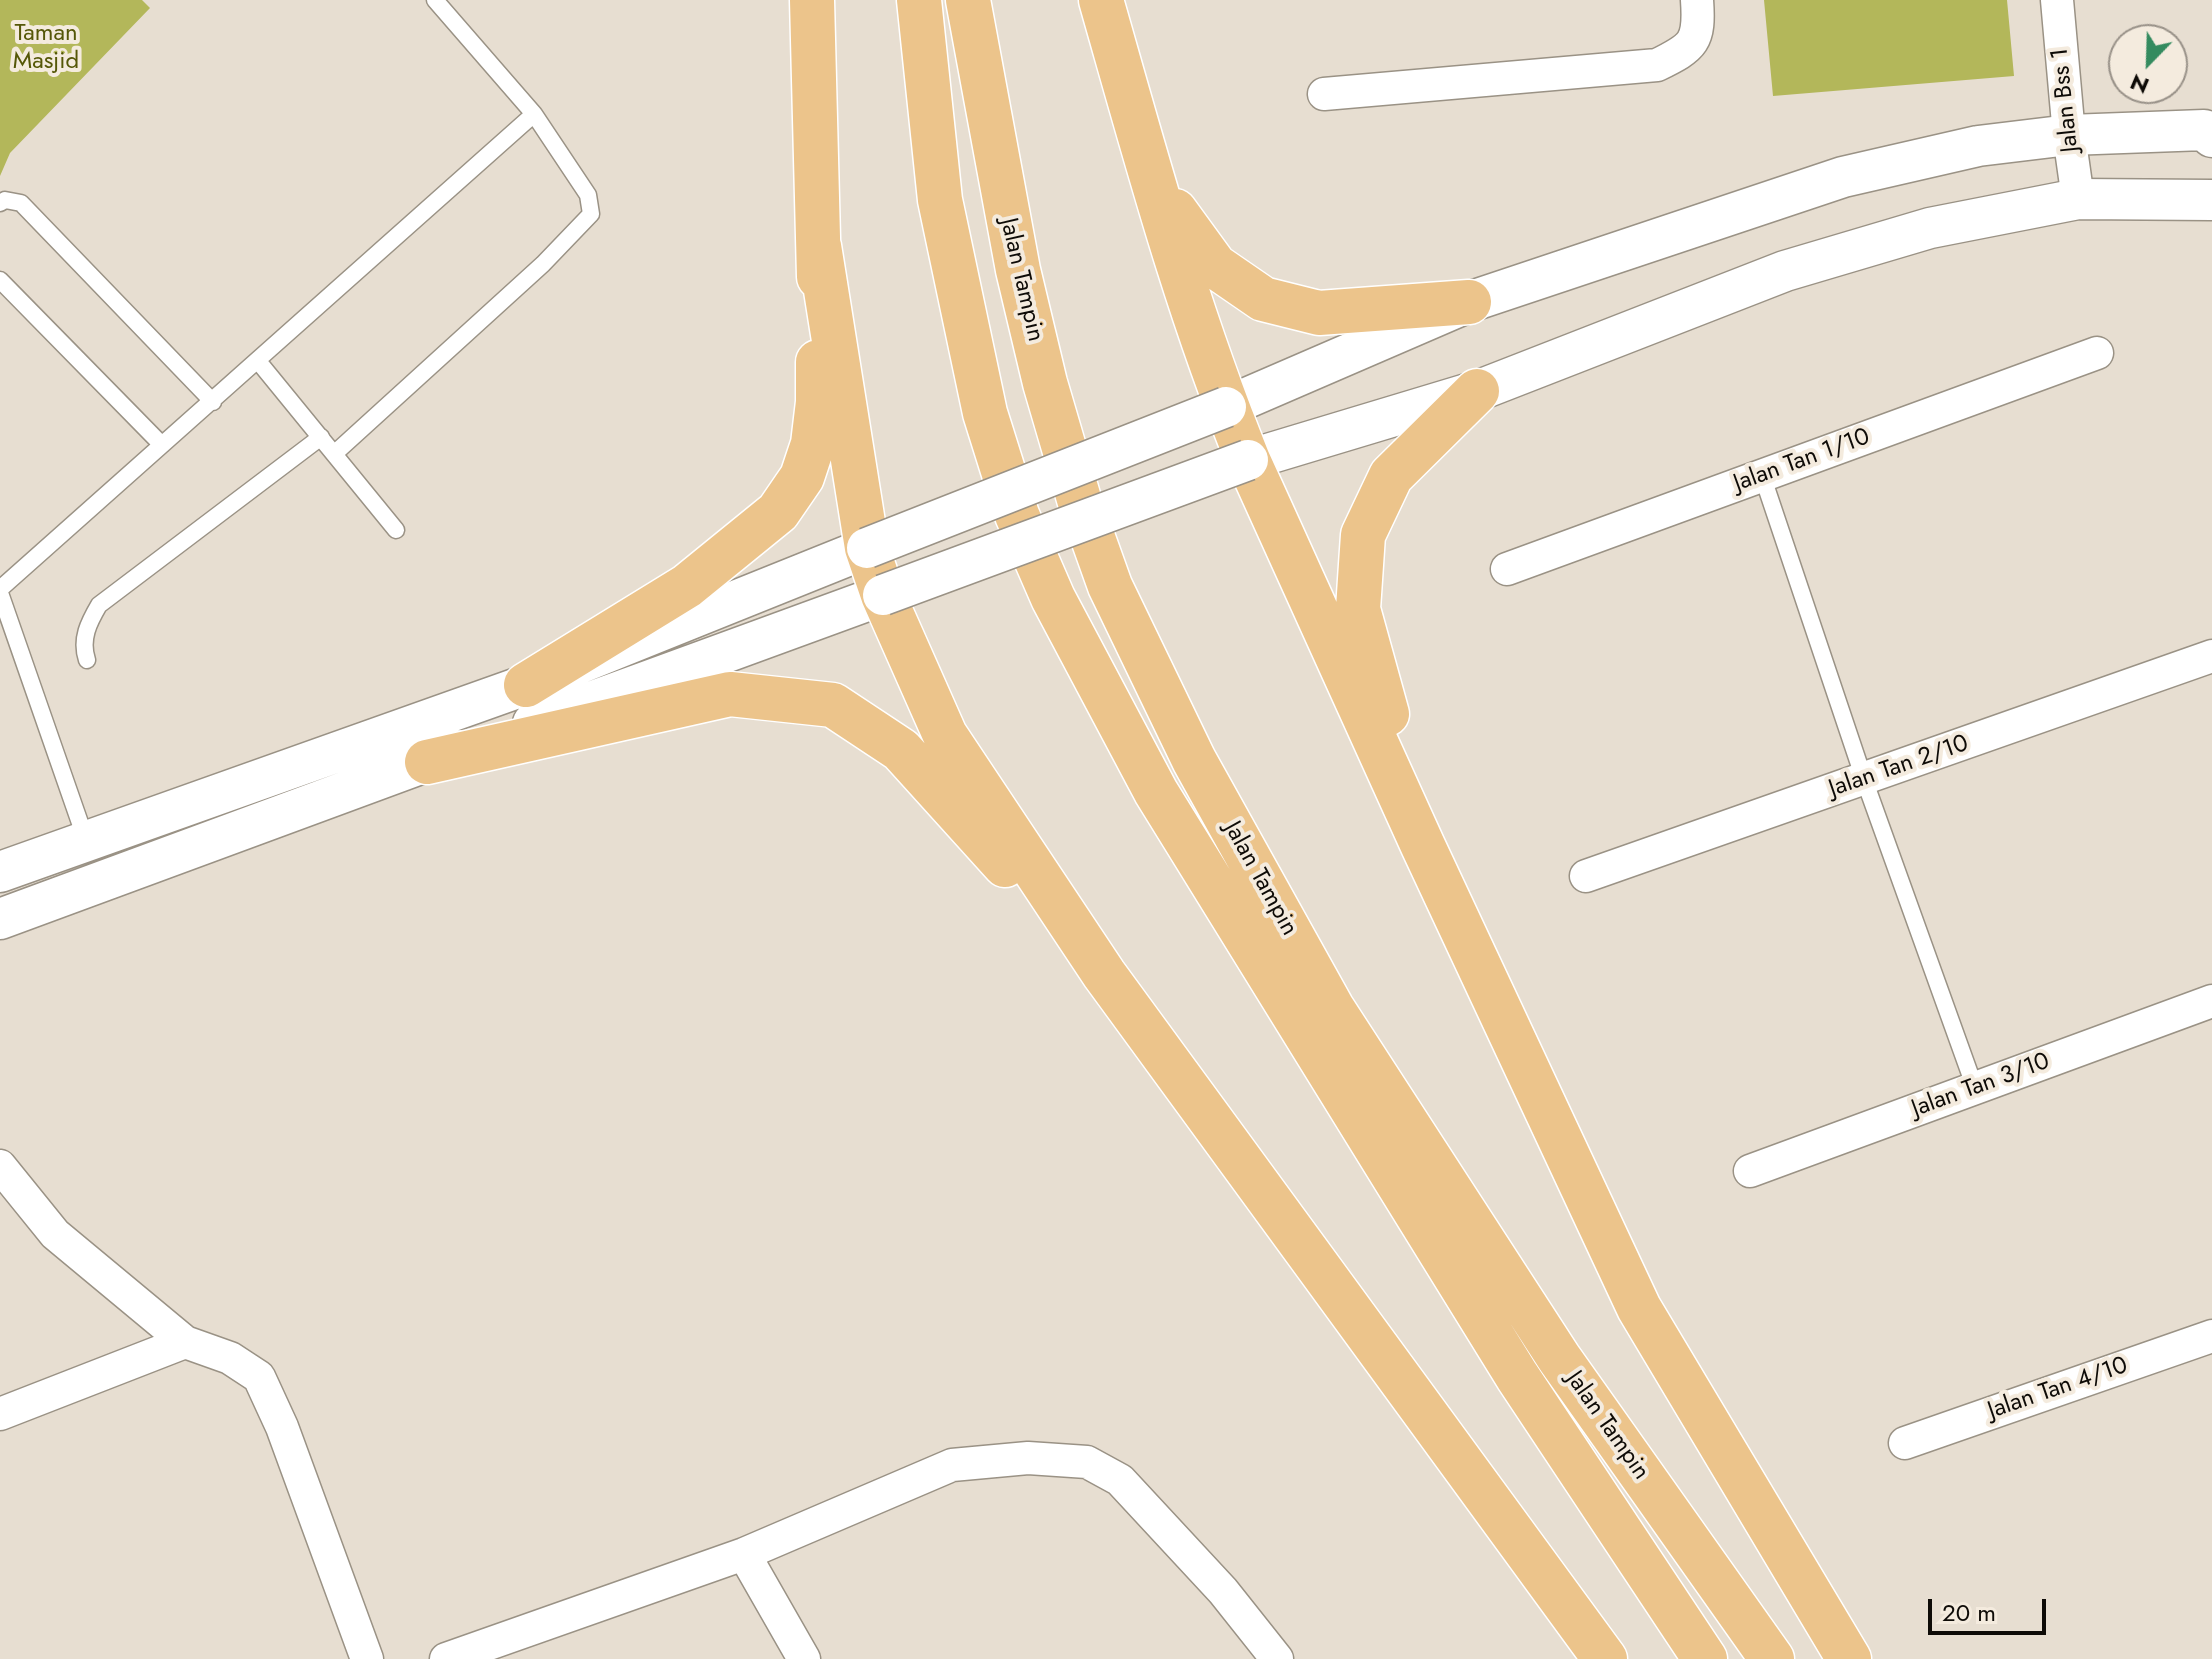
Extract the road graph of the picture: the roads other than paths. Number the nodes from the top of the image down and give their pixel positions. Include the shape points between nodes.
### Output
1 (435, 0) edge
2 (812, 0) edge
3 (919, 0) edge
4 (968, 0) edge
5 (1101, 0) edge
6 (1697, 0) edge
7 (2057, 0) edge
8 (1324, 94) dead end
9 (534, 114) junction
10 (2069, 135) junction
11 (2212, 137) edge
12 (1153, 180) junction
13 (2078, 199) junction
14 (2212, 200) edge
15 (0, 203) edge
16 (819, 246) junction
17 (0, 280) edge
18 (1469, 302) junction
19 (2097, 353) dead end
20 (258, 361) junction
21 (1477, 391) junction
22 (213, 402) junction
23 (1226, 407) junction
24 (321, 437) junction
25 (162, 445) junction
26 (334, 454) junction
27 (1248, 460) junction
28 (1762, 475) junction
29 (396, 530) dead end
30 (867, 548) junction
31 (1507, 569) dead end
32 (0, 591) edge
33 (883, 595) junction
34 (2212, 656) edge
35 (87, 660) dead end
36 (526, 685) junction
37 (427, 762) junction
38 (1864, 779) junction
39 (1423, 846) junction
40 (92, 862) junction
41 (0, 872) edge
42 (1586, 876) dead end
43 (0, 919) edge
44 (1104, 974) junction
45 (2212, 1001) edge
46 (1975, 1088) junction
47 (0, 1166) edge
48 (1750, 1171) dead end
49 (2212, 1336) edge
50 (185, 1342) junction
51 (0, 1414) edge
52 (1905, 1443) dead end
53 (744, 1554) junction
54 (367, 1659) edge
55 (446, 1659) edge
56 (804, 1659) edge
57 (1277, 1659) edge
58 (1605, 1659) edge
59 (1705, 1659) edge
60 (1772, 1659) edge
61 (1849, 1659) edge

1 - 9 lane
2 - 16 highway
3 - 59 highway, Jalan Tampin via 940,200 985,413 1017,515 1053,598 1156,792 1517,1376
4 - 60 highway, Jalan Tampin via 1018,270 1079,499 1110,586 1194,760 1332,1008 1559,1358
5 - 12 highway
6 - 8 street via 1699,28 1686,51 1657,65
7 - 10 street, Jalan Bss 1
9 - 20 lane
9 - 26 lane via 588,195 591,214
10 - 11 street via 2204,130
10 - 13 street, Jalan Bss 1
10 - 18 street via 1978,146 1843,177
12 - 18 highway via 1215,266 1263,299 1319,313
12 - 23 highway
13 - 14 street
13 - 21 street via 1930,228 1785,271
15 - 22 lane via 21,203
16 - 30 highway
16 - 36 highway via 813,444 802,477 786,501 687,586
17 - 25 lane
18 - 23 street
19 - 28 street, Jalan Tan 1/10
20 - 22 lane
20 - 24 lane
21 - 27 street
21 - 39 highway via 1391,476 1363,535 1358,609
22 - 25 lane
23 - 27 highway
23 - 30 street, bridge
24 - 26 lane
24 - 35 lane via 99,605 88,624
25 - 32 lane
26 - 29 lane
27 - 33 street, bridge
27 - 39 highway
28 - 31 street, Jalan Tan 1/10
28 - 38 lane
30 - 33 highway
30 - 36 street
32 - 40 lane
33 - 37 street
33 - 44 highway via 945,735
34 - 38 street, Jalan Tan 2/10
36 - 40 street
37 - 40 street
37 - 44 highway via 730,694 833,705 901,750
38 - 42 street, Jalan Tan 2/10
38 - 46 lane
39 - 61 highway via 1639,1308
40 - 41 street
40 - 43 street
44 - 58 highway
45 - 46 street, Jalan Tan 3/10
46 - 48 street, Jalan Tan 3/10
47 - 50 street via 55,1234
49 - 52 street, Jalan Tan 4/10
50 - 51 street
50 - 54 street via 230,1358 259,1377
53 - 55 street
53 - 56 street
53 - 57 street via 952,1465 1028,1458 1087,1462 1120,1480 1223,1591

